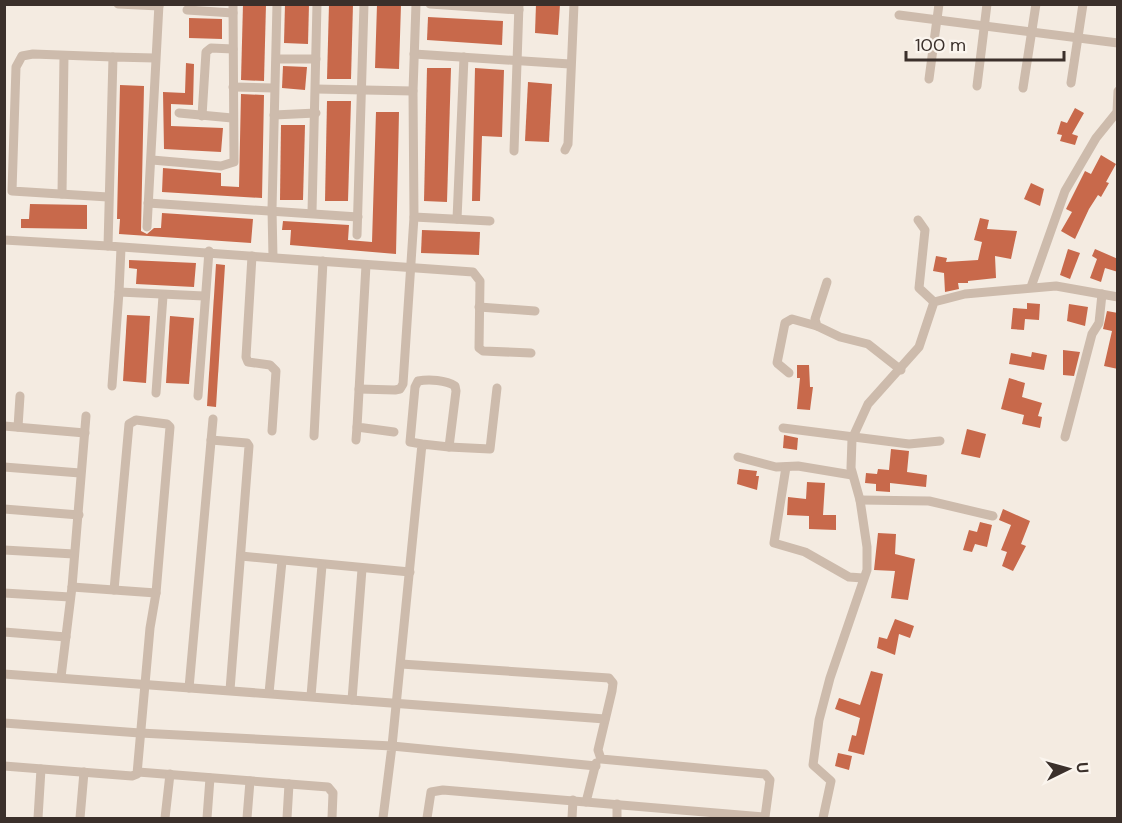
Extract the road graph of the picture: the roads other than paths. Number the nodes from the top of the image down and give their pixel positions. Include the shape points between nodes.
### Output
1 (118, 4) edge
2 (277, 4) edge
3 (317, 4) edge
4 (364, 4) edge
5 (416, 4) edge
6 (430, 4) edge
7 (574, 4) edge
8 (939, 4) edge
9 (987, 4) edge
10 (1036, 4) edge
11 (1083, 4) edge
12 (159, 5) edge
13 (519, 7) edge
14 (233, 9) edge
15 (187, 10) dead end
16 (899, 15) dead end
17 (937, 19) junction
18 (985, 25) junction
19 (1032, 32) junction
20 (1080, 38) junction
21 (1118, 43) edge
22 (232, 49) junction
23 (414, 54) junction
24 (64, 56) junction
25 (113, 57) junction
26 (464, 57) junction
27 (155, 58) junction
28 (277, 59) junction
29 (316, 59) junction
30 (517, 61) junction
31 (570, 64) junction
32 (928, 79) dead end
33 (1071, 83) dead end
34 (977, 86) dead end
35 (233, 87) junction
36 (274, 88) junction
37 (1023, 88) dead end
38 (316, 89) junction
39 (363, 90) junction
40 (413, 91) junction
41 (1118, 91) edge
42 (178, 113) dead end
43 (316, 113) junction
44 (274, 115) junction
45 (202, 116) junction
46 (232, 118) junction
47 (565, 150) dead end
48 (514, 151) dead end
49 (152, 160) junction
50 (8, 191) edge
51 (62, 194) junction
52 (108, 197) junction
53 (148, 203) junction
54 (272, 209) junction
55 (312, 212) junction
56 (358, 217) junction
57 (414, 217) junction
58 (457, 219) junction
59 (918, 220) dead end
60 (490, 221) dead end
61 (147, 227) dead end
62 (357, 235) dead end
63 (4, 240) edge
64 (108, 246) junction
65 (121, 248) junction
66 (209, 251) junction
67 (252, 256) junction
68 (273, 257) junction
69 (324, 261) junction
70 (366, 264) junction
71 (410, 267) junction
72 (827, 282) dead end
73 (1031, 287) junction
74 (119, 292) junction
75 (1102, 294) junction
76 (163, 296) junction
77 (204, 296) junction
78 (1118, 297) edge
79 (934, 302) junction
80 (478, 307) junction
81 (535, 311) dead end
82 (817, 326) junction
83 (531, 353) dead end
84 (901, 370) junction
85 (789, 373) dead end
86 (112, 386) dead end
87 (496, 388) dead end
88 (359, 389) junction
89 (156, 393) dead end
90 (20, 396) dead end
91 (198, 396) dead end
92 (86, 416) dead end
93 (213, 419) dead end
94 (4, 426) edge
95 (18, 427) junction
96 (357, 428) junction
97 (783, 428) dead end
98 (272, 431) dead end
99 (394, 432) dead end
100 (84, 434) junction
101 (314, 436) dead end
102 (1065, 437) dead end
103 (852, 439) junction
104 (212, 440) junction
105 (356, 440) dead end
106 (940, 441) dead end
107 (423, 444) junction
108 (449, 447) junction
109 (738, 457) dead end
110 (4, 467) edge
111 (786, 467) junction
112 (80, 473) junction
113 (852, 475) junction
114 (860, 500) junction
115 (4, 509) edge
116 (79, 515) junction
117 (993, 516) dead end
118 (4, 550) edge
119 (74, 554) junction
120 (241, 556) junction
121 (282, 561) junction
122 (322, 565) junction
123 (362, 569) junction
124 (410, 572) junction
125 (863, 578) junction
126 (72, 587) junction
127 (114, 590) junction
128 (4, 593) edge
129 (156, 593) junction
130 (70, 597) junction
131 (4, 632) edge
132 (66, 637) junction
133 (401, 664) junction
134 (4, 674) edge
135 (61, 677) junction
136 (145, 686) junction
137 (189, 688) junction
138 (230, 690) junction
139 (269, 693) junction
140 (311, 696) junction
141 (352, 700) junction
142 (396, 704) junction
143 (605, 719) junction
144 (4, 723) edge
145 (140, 733) junction
146 (392, 746) junction
147 (598, 755) junction
148 (4, 766) edge
149 (596, 766) junction
150 (41, 769) junction
151 (84, 772) junction
152 (138, 772) junction
153 (170, 774) junction
154 (210, 778) junction
155 (250, 781) junction
156 (289, 784) junction
157 (573, 800) junction
158 (586, 802) junction
159 (618, 804) junction
160 (38, 819) edge
161 (80, 819) edge
162 (165, 819) edge
163 (207, 819) edge
164 (247, 819) edge
165 (287, 819) edge
166 (332, 819) edge
167 (382, 819) edge
168 (427, 819) edge
169 (572, 819) edge
170 (617, 819) edge
171 (823, 819) edge

1 - 12 street
2 - 28 street
3 - 29 street
4 - 39 street
5 - 23 street
6 - 13 street
7 - 31 street
8 - 17 street
9 - 18 street
10 - 19 street
11 - 20 street
12 - 27 street
13 - 30 street
14 - 15 street
14 - 22 street
16 - 17 street
17 - 18 street
17 - 32 street
18 - 19 street
18 - 34 street
19 - 20 street
19 - 37 street
20 - 21 street
20 - 33 street
22 - 35 street
22 - 45 street via 211,48 206,52
23 - 26 street
23 - 40 street
24 - 25 street
24 - 50 street via 22,56 16,67
24 - 51 street
25 - 27 street
25 - 52 street
26 - 30 street
26 - 58 street
27 - 49 street
28 - 29 street
28 - 36 street
29 - 38 street
30 - 31 street
30 - 48 street
31 - 47 street
35 - 36 street
35 - 46 street
36 - 44 street
38 - 39 street
38 - 43 street
39 - 40 street
39 - 56 street
40 - 57 street
41 - 73 street via 1117,112 1096,138 1065,191
42 - 45 street
43 - 44 street
43 - 55 street
44 - 54 street
45 - 46 street
46 - 49 street via 235,157 231,165
49 - 53 street
50 - 51 street
51 - 52 street
52 - 64 street
53 - 54 street
53 - 61 street
54 - 55 street
54 - 68 street
55 - 56 street
56 - 62 street
57 - 58 street
57 - 71 street
58 - 60 street
59 - 79 street via 925,230 919,288
63 - 64 street
64 - 65 street
65 - 66 street
65 - 74 street
66 - 67 street
66 - 77 street
67 - 68 street
67 - 98 street via 246,357 248,363 270,365 276,370
68 - 69 street
69 - 70 street
69 - 101 street
70 - 71 street
70 - 88 street
71 - 80 street via 473,272 480,281
71 - 88 street via 403,384 395,390
72 - 82 street via 815,319
73 - 75 street via 1056,286
73 - 79 street via 965,294
74 - 76 street
74 - 86 street
75 - 78 street
75 - 102 street via 1099,323 1092,334
76 - 77 street
76 - 89 street
77 - 91 street
79 - 84 street via 919,347
80 - 81 street
80 - 83 street via 479,348
82 - 84 street via 840,338 868,344
82 - 85 street via 792,319 785,322 777,363
84 - 103 street via 868,404
87 - 108 street via 490,449
88 - 96 street
90 - 95 street
92 - 100 street
93 - 104 street
94 - 95 street
95 - 100 street
96 - 99 street
96 - 105 street
97 - 103 street
100 - 112 street
103 - 106 street via 909,444
103 - 113 street
104 - 120 street via 249,446
104 - 137 street
107 - 108 street
107 - 108 street via 410,442 415,387 424,380 455,386
107 - 124 street
109 - 111 street
110 - 112 street
111 - 113 street
111 - 125 street via 774,543 805,552 849,577
112 - 116 street
113 - 114 street
114 - 117 street via 929,501
114 - 125 street via 867,547
115 - 116 street
116 - 119 street
118 - 119 street
119 - 126 street
120 - 121 street
120 - 138 street
121 - 122 street
121 - 139 street
122 - 123 street
122 - 140 street
123 - 124 street
123 - 141 street
124 - 133 street
125 - 171 street via 819,720 813,765 831,781
126 - 127 street
126 - 130 street
127 - 129 street
127 - 129 street via 129,424 136,420 170,427
128 - 130 street
129 - 136 street
130 - 132 street
131 - 132 street
132 - 135 street
133 - 142 street
133 - 143 street via 609,678 612,691
134 - 135 street
135 - 136 street
136 - 137 street
136 - 145 street
137 - 138 street
138 - 139 street
139 - 140 street
140 - 141 street
141 - 142 street
142 - 143 street
142 - 146 street
143 - 147 street
144 - 145 street
145 - 146 street
145 - 152 street
146 - 149 street
146 - 167 street
147 - 149 street
147 - 159 street via 615,762 765,774 770,780 765,817
148 - 150 street
149 - 158 street
150 - 151 street
150 - 160 street
151 - 152 street via 132,776
151 - 161 street
152 - 153 street
153 - 154 street
153 - 162 street
154 - 155 street
154 - 163 street
155 - 156 street
155 - 164 street
156 - 165 street
156 - 166 street via 331,789
157 - 158 street
157 - 168 street via 434,791 429,796
157 - 169 street
158 - 159 street
159 - 170 street

